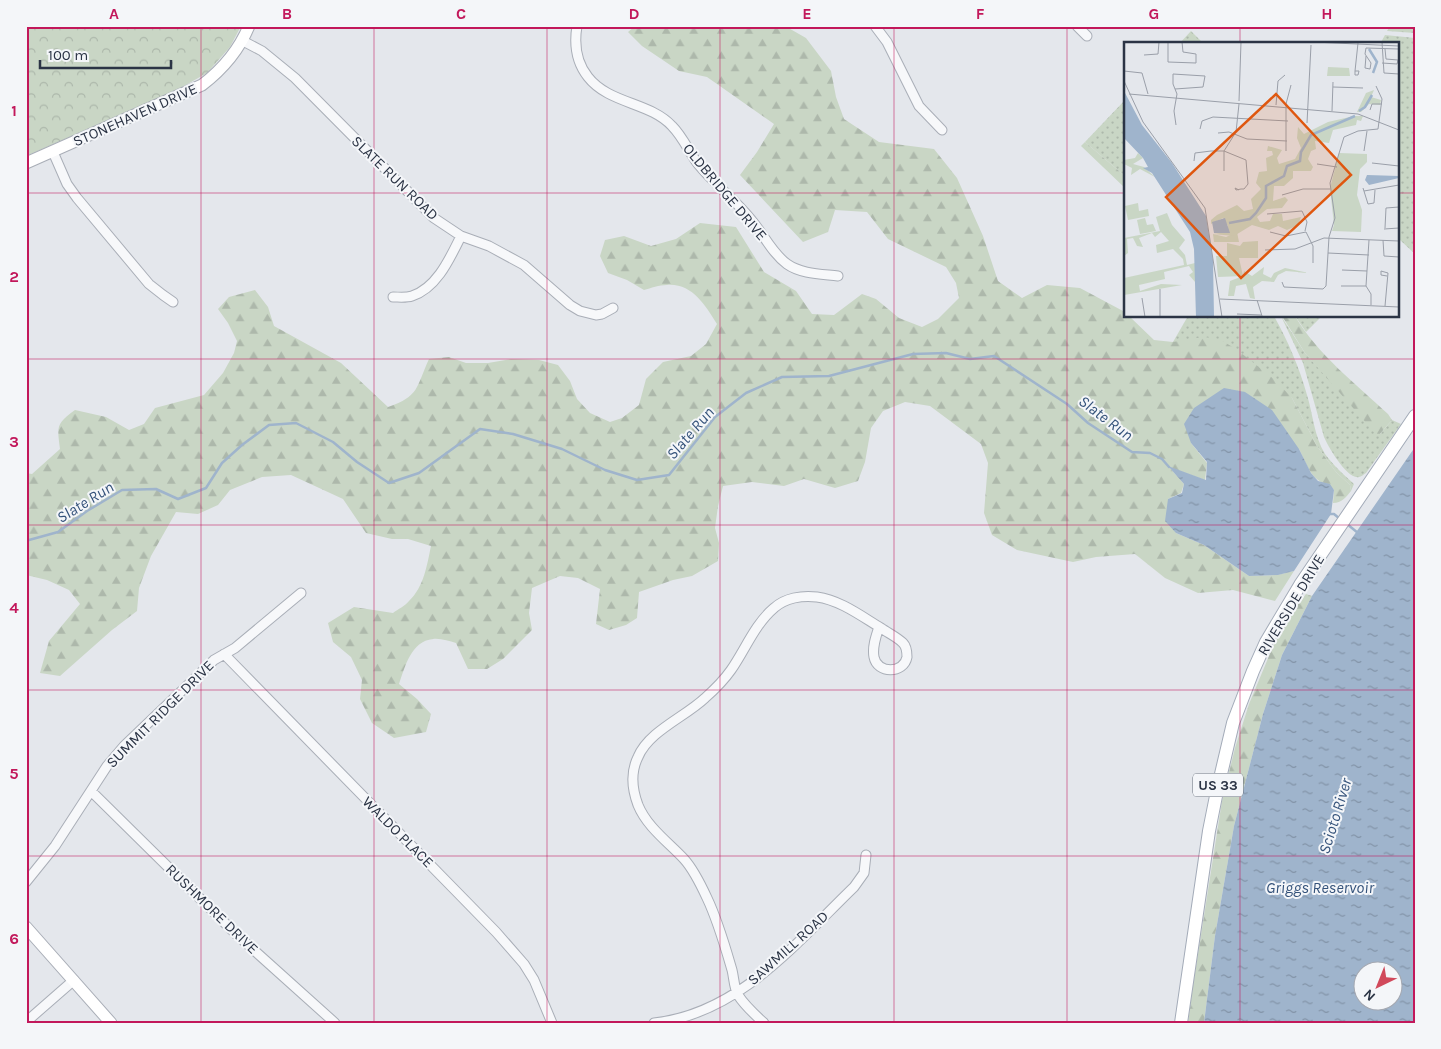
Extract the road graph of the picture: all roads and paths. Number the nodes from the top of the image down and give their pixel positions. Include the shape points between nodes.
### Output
1 (249, 26) edge
2 (577, 26) edge
3 (875, 26) edge
4 (1077, 26) edge
5 (1087, 36) dead end
6 (243, 41) junction
7 (942, 130) dead end
8 (53, 152) junction
9 (26, 164) edge
10 (461, 236) junction
11 (838, 276) dead end
12 (392, 297) dead end
13 (173, 302) dead end
14 (613, 308) dead end
15 (1415, 416) edge
16 (300, 593) dead end
17 (879, 627) junction
18 (224, 654) junction
19 (91, 791) junction
20 (866, 855) dead end
21 (26, 882) edge
22 (26, 928) edge
23 (74, 980) junction
24 (737, 993) junction
25 (26, 1022) edge
26 (111, 1023) edge
27 (335, 1023) edge
28 (552, 1023) edge
29 (654, 1023) edge
30 (764, 1023) edge
31 (1181, 1023) edge

1 - 6 street, STONEHAVEN DRIVE
2 - 11 street, OLDBRIDGE DRIVE via 576,52 588,78 603,91 657,115 672,126 698,165 745,212 787,264 810,273
3 - 7 street via 887,42 919,106
4 - 5 street
6 - 8 street, STONEHAVEN DRIVE via 202,85
6 - 10 street, SLATE RUN ROAD via 278,63 434,218
8 - 9 street, STONEHAVEN DRIVE
8 - 13 street via 77,198 149,284
10 - 12 street via 428,288 411,296
10 - 14 street, SLATE RUN ROAD via 524,264 580,311 596,315
15 - 31 main road, RIVERSIDE DRIVE / US 33 via 1300,585 1253,671 1233,723 1209,831
16 - 18 street, SUMMIT RIDGE DRIVE
17 - 17 street via 874,650 876,662 887,670 898,668 906,659 906,648
17 - 24 street via 840,604 817,597 803,596 777,605 764,618 730,672 696,706 644,746 638,756 632,778 639,806 651,825 686,861 702,886 718,926
18 - 19 street, SUMMIT RIDGE DRIVE via 201,671 124,746
18 - 28 street, WALDO PLACE via 496,932 534,980
19 - 21 street, SUMMIT RIDGE DRIVE via 55,846
19 - 27 street, RUSHMORE DRIVE via 237,935
20 - 24 street, SAWMILL ROAD via 864,873 854,887 772,967
22 - 23 street
23 - 25 street
23 - 26 street
24 - 29 street, SAWMILL ROAD via 706,1009
24 - 30 street

